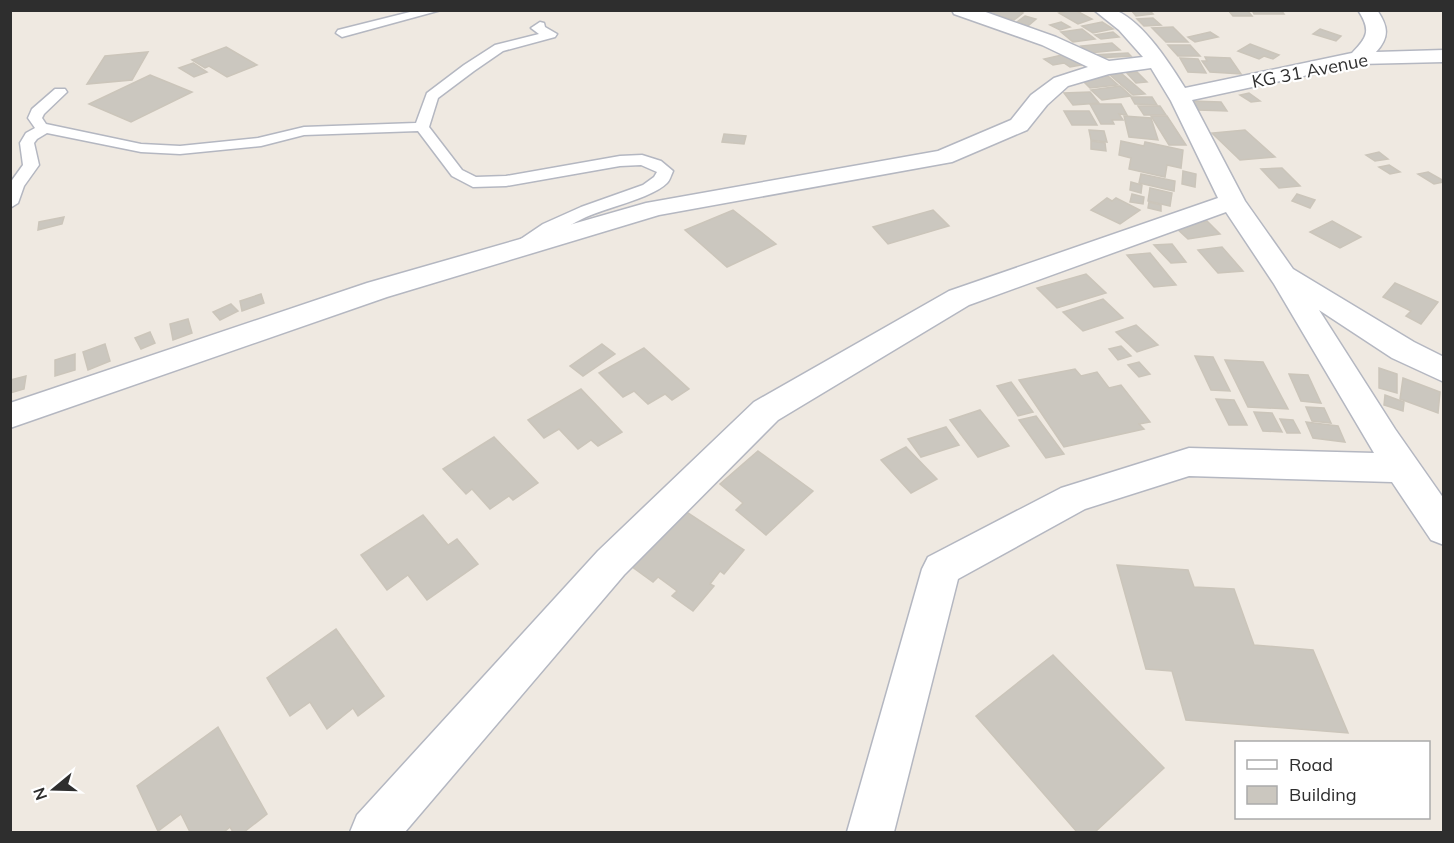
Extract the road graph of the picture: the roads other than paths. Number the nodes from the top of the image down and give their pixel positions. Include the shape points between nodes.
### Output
1 (435, 10) edge
2 (961, 10) edge
3 (1103, 10) edge
4 (1367, 10) edge
5 (540, 26) dead end
6 (342, 33) dead end
7 (1443, 56) edge
8 (1359, 58) junction
9 (1156, 61) junction
10 (1106, 68) junction
11 (60, 92) dead end
12 (1178, 96) junction
13 (422, 127) junction
14 (46, 128) junction
15 (1233, 201) junction
16 (10, 203) edge
17 (515, 249) junction
18 (1281, 273) junction
19 (1443, 371) edge
20 (10, 416) edge
21 (1401, 468) junction
22 (1443, 529) edge
23 (374, 832) edge
24 (871, 832) edge

1 - 6 lane
2 - 10 street via 1049,41
3 - 9 street via 1128,26
4 - 8 street via 1376,23 1375,41
5 - 13 lane via 537,28 551,34 499,48 432,96
7 - 8 street, KG 31 Avenue
8 - 12 street, KG 31 Avenue
9 - 10 street
9 - 12 street
10 - 17 street via 1061,81 1019,125 944,157 655,208
11 - 14 lane via 37,111 37,123
12 - 15 street
13 - 14 lane via 304,131 261,142 180,150 141,148
13 - 17 lane via 457,173 472,182 506,181 631,160 657,164 665,171 661,180 649,188 587,210
14 - 16 lane via 31,136 27,143 31,165
15 - 18 street
15 - 23 street via 959,298 766,411 611,563
17 - 20 street via 377,290
18 - 19 street
18 - 21 street
21 - 22 street
21 - 24 street via 1189,462 1074,498 941,569

